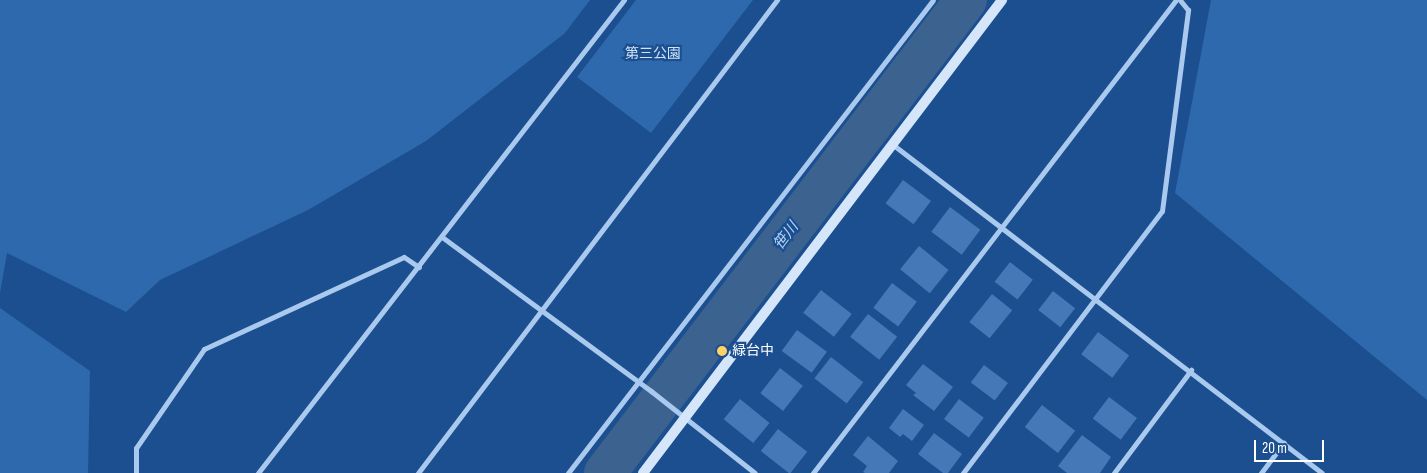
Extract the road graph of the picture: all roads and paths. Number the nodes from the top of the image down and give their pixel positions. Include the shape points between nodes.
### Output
1 (624, 0) edge
2 (778, 0) edge
3 (932, 0) edge
4 (1002, 0) edge
5 (1178, 0) edge
6 (892, 144) junction
7 (1002, 229) junction
8 (442, 237) junction
9 (418, 267) junction
10 (1096, 299) junction
11 (542, 312) junction
12 (1190, 370) junction
13 (637, 381) junction
14 (685, 417) junction
15 (1284, 443) junction
16 (136, 473) edge
17 (258, 473) edge
18 (418, 473) edge
19 (568, 473) edge
20 (643, 473) edge
21 (755, 473) edge
22 (813, 473) edge
23 (963, 473) edge
24 (1114, 473) edge
25 (1260, 473) edge
26 (1322, 473) edge

1 - 8 street
2 - 11 street
3 - 13 street
4 - 6 street
5 - 7 street
5 - 10 street via 1188,10 1162,211
6 - 7 street
6 - 14 street
7 - 10 street
7 - 22 street
8 - 9 street
8 - 11 street
9 - 16 street via 404,257 204,349 136,448
9 - 17 street
10 - 12 street
10 - 23 street
11 - 13 street
11 - 18 street
12 - 15 street
12 - 24 street
13 - 14 street
13 - 19 street
14 - 20 street
14 - 21 street
15 - 25 street
15 - 26 street

